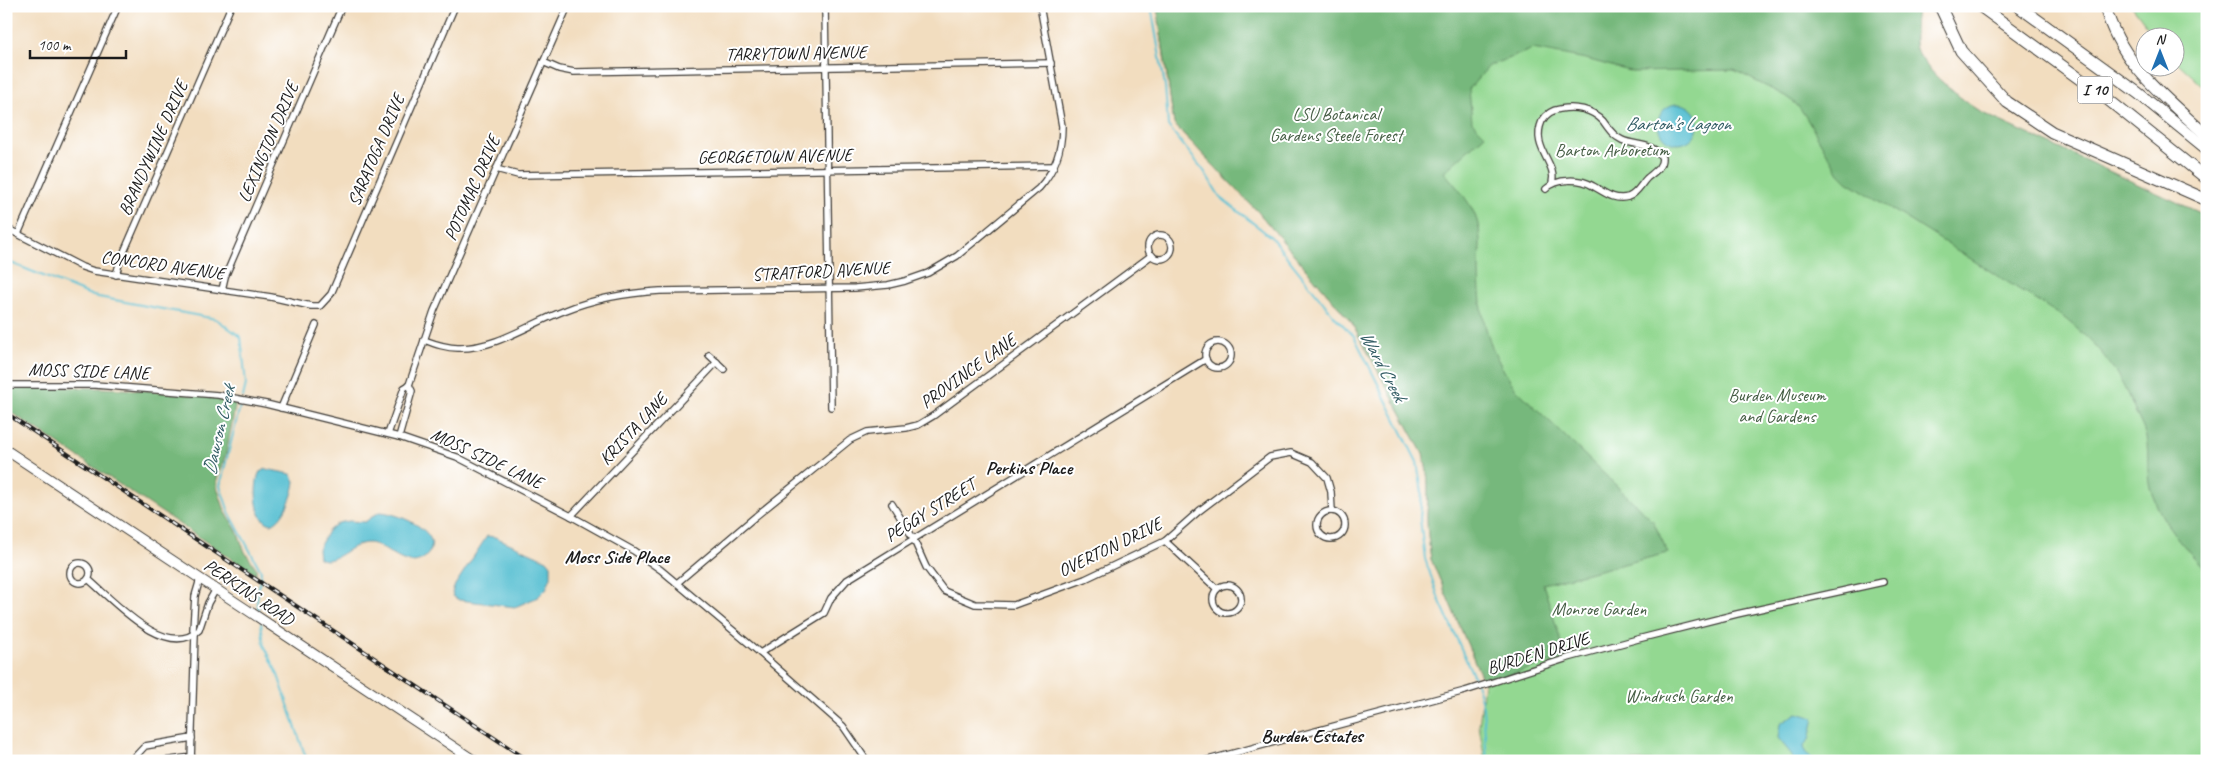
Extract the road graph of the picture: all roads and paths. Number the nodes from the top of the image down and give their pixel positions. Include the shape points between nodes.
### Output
1 (118, 6) edge
2 (231, 6) edge
3 (342, 6) edge
4 (455, 6) edge
5 (568, 6) edge
6 (825, 6) edge
7 (1040, 6) edge
8 (1940, 6) edge
9 (1980, 6) edge
10 (2018, 6) edge
11 (2105, 6) edge
12 (543, 62) junction
13 (1051, 64) junction
14 (826, 67) junction
15 (2207, 136) edge
16 (2207, 149) edge
17 (1054, 166) junction
18 (496, 169) junction
19 (827, 170) junction
20 (2207, 179) edge
21 (1552, 183) junction
22 (1546, 189) dead end
23 (2207, 200) edge
24 (6, 228) edge
25 (18, 234) junction
26 (1152, 255) junction
27 (116, 275) junction
28 (829, 288) junction
29 (222, 290) junction
30 (323, 304) joint
31 (316, 325) dead end
32 (424, 340) junction
33 (709, 355) dead end
34 (1206, 359) junction
35 (716, 362) junction
36 (724, 369) dead end
37 (6, 385) edge
38 (410, 385) junction
39 (831, 407) dead end
40 (281, 408) junction
41 (388, 434) junction
42 (399, 436) junction
43 (6, 450) edge
44 (892, 504) dead end
45 (1332, 511) junction
46 (571, 516) junction
47 (913, 538) junction
48 (1165, 541) junction
49 (88, 578) dead end
50 (200, 579) junction
51 (1883, 582) dead end
52 (677, 583) junction
53 (216, 589) junction
54 (1217, 589) junction
55 (195, 634) junction
56 (760, 653) junction
57 (6, 692) edge
58 (6, 696) edge
59 (192, 738) junction
60 (191, 759) edge
61 (131, 761) edge
62 (164, 761) edge
63 (475, 761) edge
64 (867, 761) edge
65 (1204, 761) edge

1 - 25 street
2 - 27 street, BRANDYWINE DRIVE
3 - 29 street, LEXINGTON DRIVE
4 - 30 street, SARATOGA DRIVE
5 - 12 street, POTOMAC DRIVE
6 - 14 street
7 - 13 street, STRATFORD AVENUE
8 - 23 highway via 1961,51 2007,102 2052,132
9 - 20 highway, I 10 via 2106,98
10 - 16 highway, I 10 via 2138,93
11 - 15 highway via 2112,29 2131,62
12 - 14 street, TARRYTOWN AVENUE via 574,72
12 - 18 street, POTOMAC DRIVE
13 - 14 street, TARRYTOWN AVENUE
13 - 17 street, STRATFORD AVENUE via 1062,126 1062,142
14 - 19 street
17 - 19 street, GEORGETOWN AVENUE
17 - 28 street, STRATFORD AVENUE via 1039,188 957,256 928,273 888,285
18 - 19 street, GEORGETOWN AVENUE via 518,175
18 - 32 street, POTOMAC DRIVE
19 - 28 street
21 - 21 street via 1586,183 1609,196 1627,198 1660,167 1662,158 1653,148 1620,139 1590,111 1558,109 1543,120 1540,135 1542,151 1553,175
21 - 22 street
24 - 25 street, CONCORD AVENUE
25 - 27 street, CONCORD AVENUE via 82,267
26 - 26 street, PROVINCE LANE via 1157,258 1168,255 1172,244 1169,239 1164,235 1152,238 1149,243
26 - 52 street, PROVINCE LANE via 933,416 918,425 867,432 850,440
27 - 29 street, CONCORD AVENUE
28 - 32 street, STRATFORD AVENUE via 629,294 565,310 484,346 457,348
28 - 39 street
29 - 30 street, CONCORD AVENUE via 314,307
31 - 40 street
32 - 38 street, POTOMAC DRIVE
33 - 35 street
34 - 34 street via 1209,364 1221,367 1231,354 1224,344 1212,343
34 - 47 street, PEGGY STREET
35 - 36 street
35 - 46 street, KRISTA LANE
37 - 40 street, MOSS SIDE LANE via 95,385 218,395
38 - 41 street, POTOMAC DRIVE via 404,388
38 - 42 street, POTOMAC DRIVE via 412,391
40 - 41 street, MOSS SIDE LANE
41 - 42 street, MOSS SIDE LANE
42 - 46 street, MOSS SIDE LANE via 457,457
43 - 50 main road, PERKINS ROAD
44 - 47 street, OVERTON DRIVE
45 - 45 street via 1323,513 1317,525 1319,532 1330,539 1337,538 1345,527 1342,515
45 - 48 street, OVERTON DRIVE via 1327,478 1312,462 1292,453 1270,457 1198,511
46 - 52 street, MOSS SIDE LANE via 634,551
47 - 48 street, OVERTON DRIVE via 926,567 944,591 975,604 1014,605 1085,579
47 - 56 street, PEGGY STREET via 847,580 831,598 824,613
48 - 54 street
49 - 55 street via 151,631 181,640
50 - 53 main road, PERKINS ROAD
50 - 55 street via 195,596
51 - 65 street, BURDEN DRIVE via 1672,630 1568,658 1465,691
52 - 56 street, MOSS SIDE LANE
53 - 55 street via 200,630
53 - 63 main road, PERKINS ROAD
54 - 54 street via 1213,596 1218,609 1232,612 1237,608 1240,594 1236,588 1229,585
55 - 59 street
56 - 64 street, MOSS SIDE LANE via 843,726
57 - 58 street
59 - 60 street
59 - 61 street via 145,746
60 - 62 street

